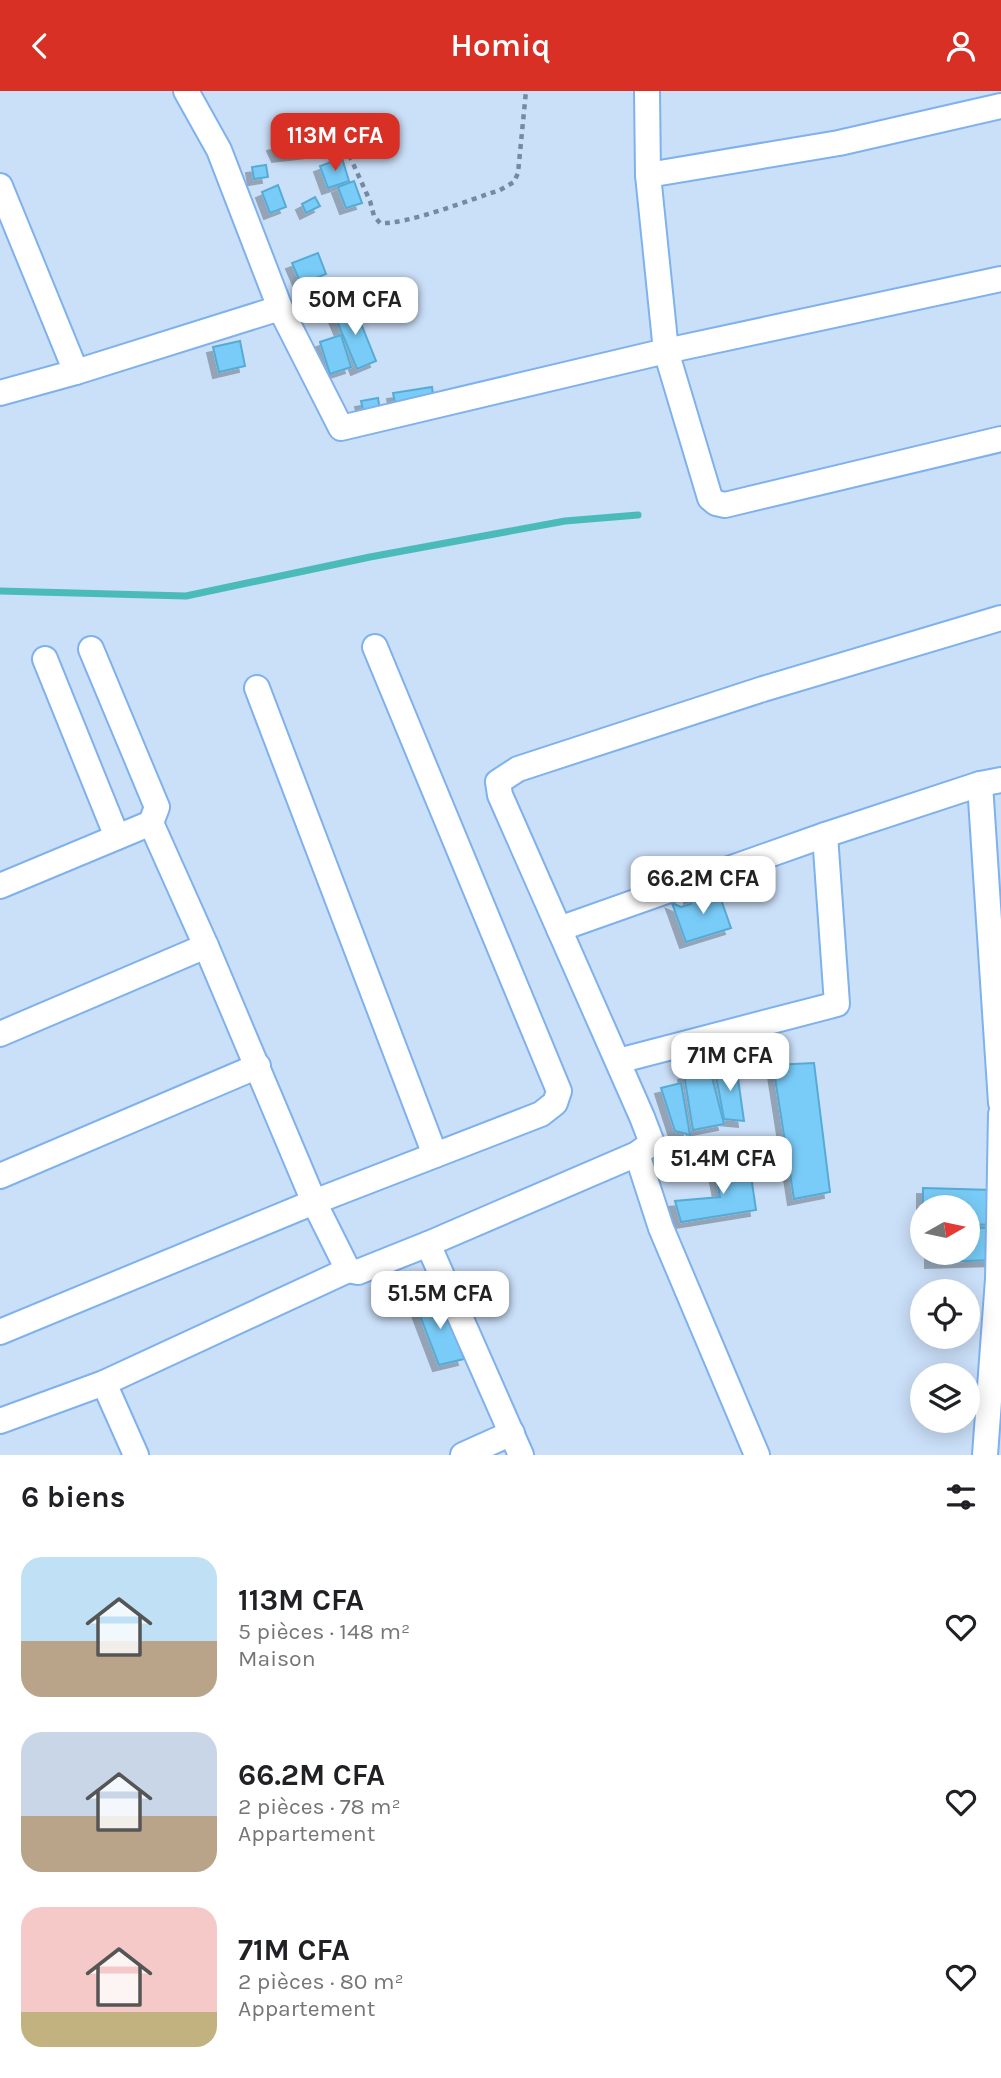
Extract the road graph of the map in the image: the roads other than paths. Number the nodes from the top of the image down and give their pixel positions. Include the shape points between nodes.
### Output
1 (186, 91) edge
2 (647, 91) edge
3 (1001, 106) edge
4 (648, 175) junction
5 (0, 186) edge
6 (1001, 279) edge
7 (280, 308) junction
8 (666, 351) junction
9 (76, 372) junction
10 (0, 393) edge
11 (1001, 439) edge
12 (1001, 618) edge
13 (375, 646) dead end
14 (91, 649) dead end
15 (45, 659) dead end
16 (257, 688) dead end
17 (990, 782) edge
18 (151, 823) junction
19 (825, 835) junction
20 (117, 837) junction
21 (0, 886) edge
22 (559, 929) junction
23 (206, 946) junction
24 (0, 1034) edge
25 (618, 1061) junction
26 (258, 1066) junction
27 (1001, 1103) edge
28 (1001, 1114) edge
29 (435, 1154) junction
30 (637, 1154) junction
31 (0, 1176) edge
32 (314, 1202) junction
33 (428, 1244) junction
34 (348, 1270) junction
35 (999, 1279) edge
36 (0, 1332) edge
37 (104, 1383) junction
38 (0, 1421) edge
39 (517, 1444) edge
40 (136, 1455) edge
41 (463, 1455) edge
42 (757, 1455) edge
43 (985, 1455) edge

1 - 7 street via 219,150
2 - 4 street
3 - 4 street via 839,143
4 - 8 street
5 - 9 street
6 - 8 street
7 - 8 street via 341,428
7 - 9 street
8 - 11 street via 709,498 716,503 725,505
9 - 10 street
12 - 22 street via 750,693 518,769 498,782
13 - 29 street via 559,1091 555,1103 541,1114
14 - 18 street via 157,807
15 - 20 street
16 - 29 street
17 - 19 street
17 - 27 street
18 - 20 street
18 - 23 street
19 - 22 street
19 - 25 street via 837,1004
20 - 21 street
22 - 25 street
23 - 24 street
23 - 26 street
25 - 30 street via 652,1143
26 - 31 street
26 - 32 street
28 - 35 street
29 - 32 street
30 - 33 street
30 - 42 street via 661,1228
32 - 34 street
32 - 36 street
33 - 34 street via 358,1272
33 - 39 street
34 - 37 street
35 - 43 street
37 - 38 street
37 - 40 street
39 - 41 street

